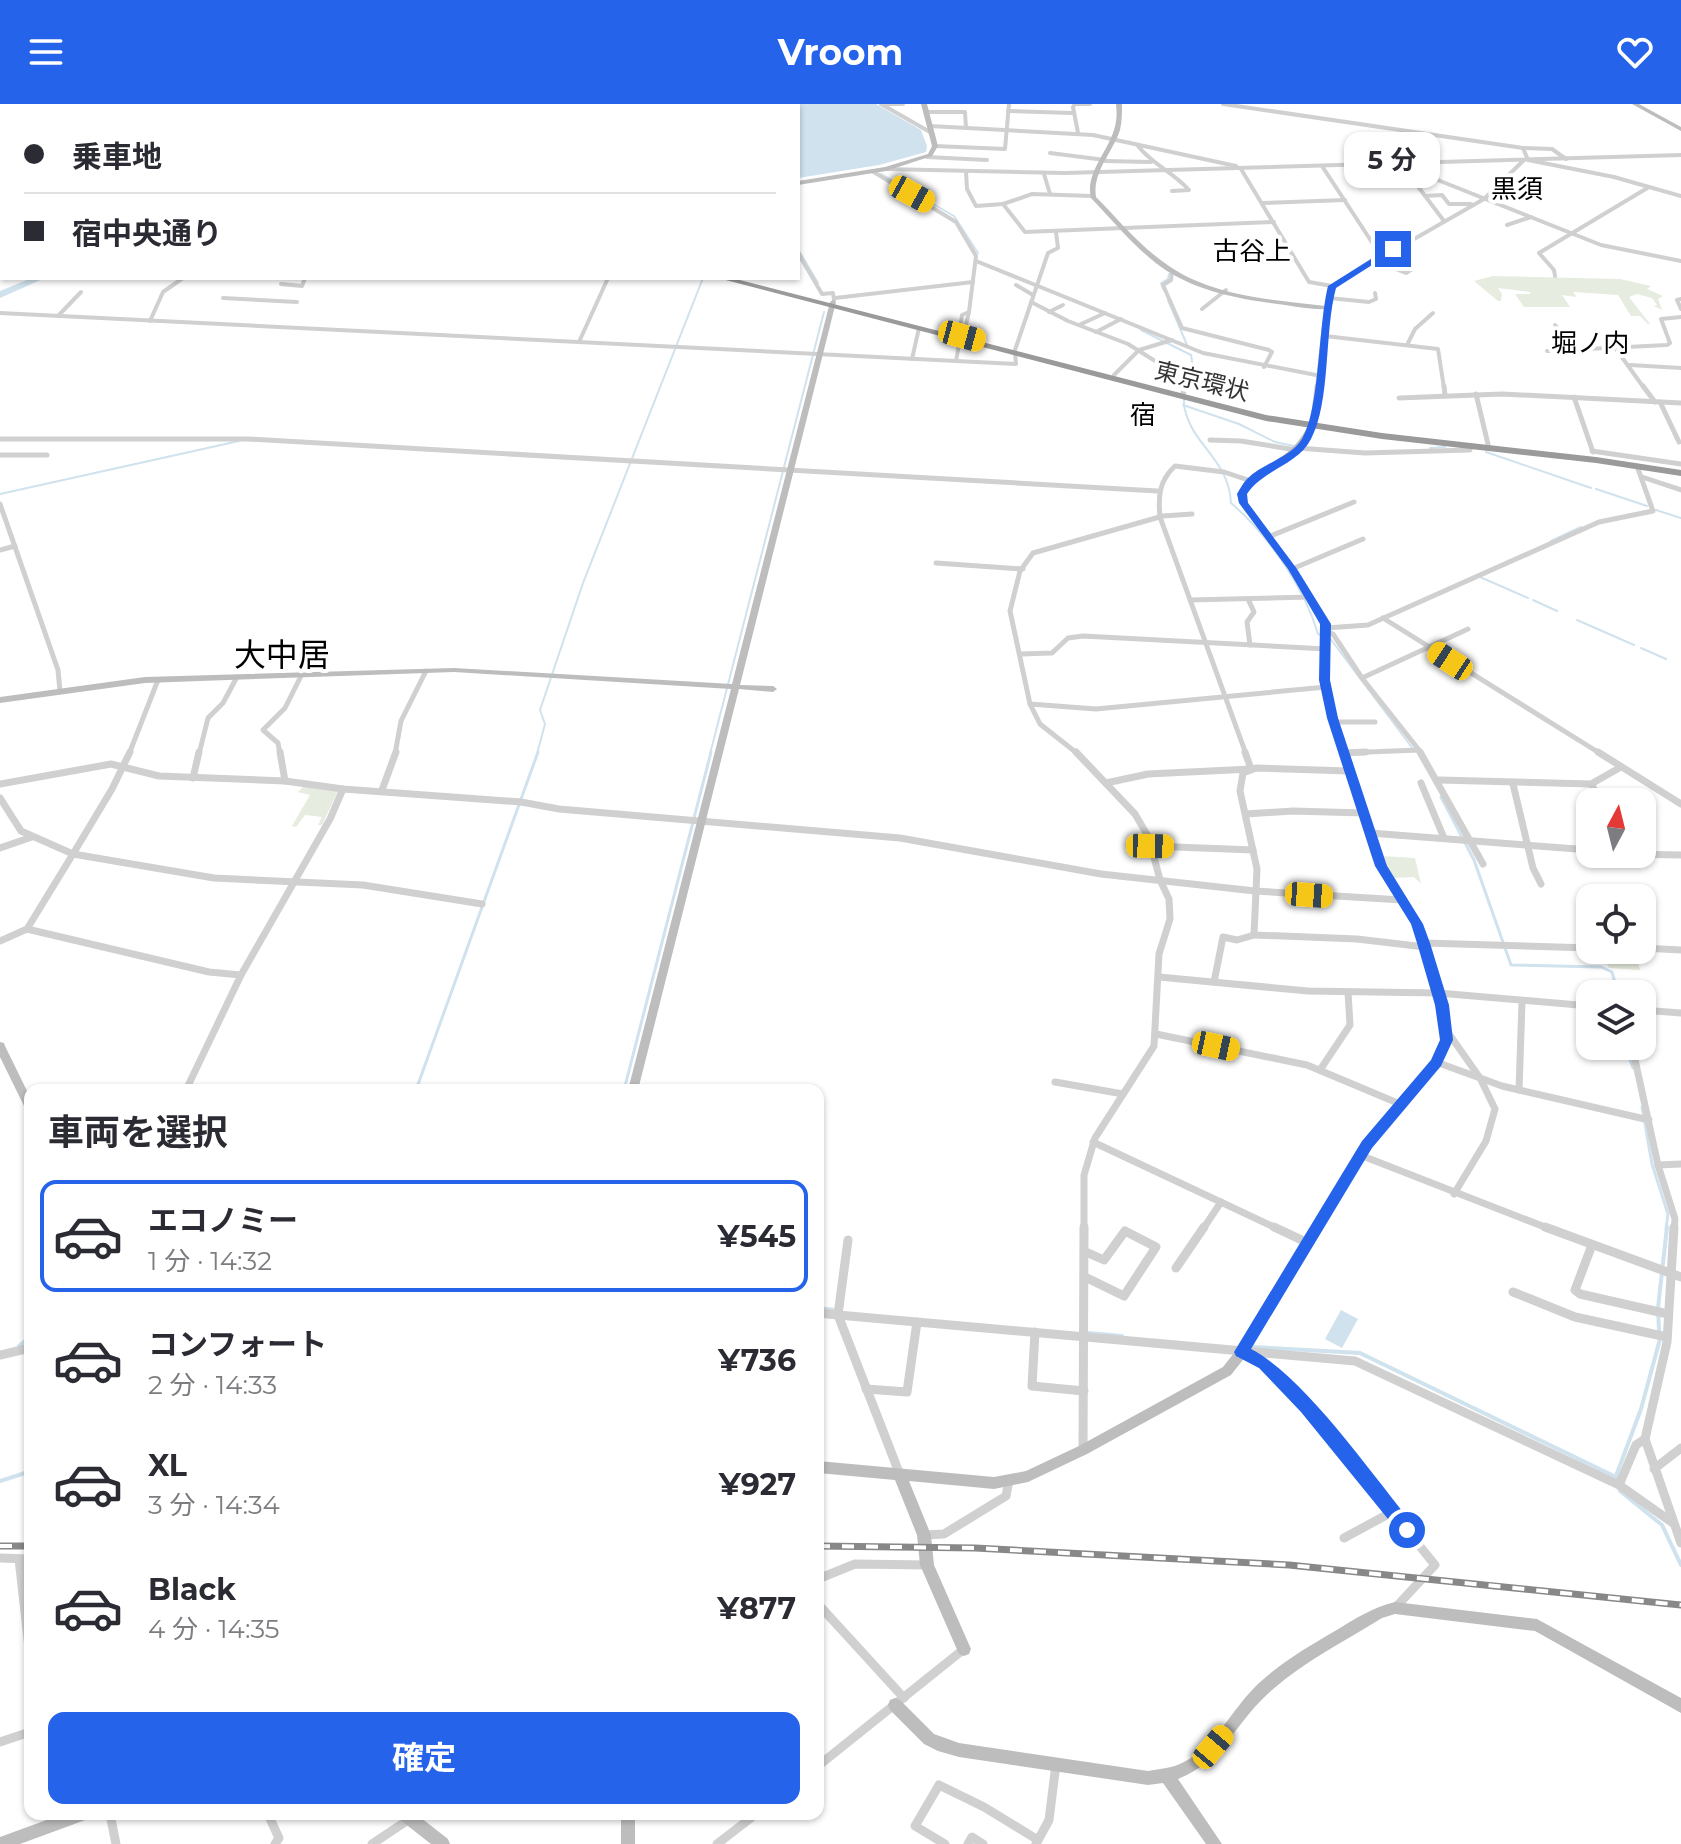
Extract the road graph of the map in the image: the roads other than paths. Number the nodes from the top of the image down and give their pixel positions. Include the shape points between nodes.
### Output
1 (882, 104) edge
2 (903, 104) edge
3 (924, 104) edge
4 (1009, 104) edge
5 (1090, 104) edge
6 (1119, 104) edge
7 (1223, 104) edge
8 (1635, 104) edge
9 (1008, 111) junction
10 (926, 112) junction
11 (1072, 113) junction
12 (966, 128) junction
13 (930, 129) junction
14 (1681, 129) edge
15 (1008, 130) junction
16 (1078, 133) junction
17 (1114, 140) junction
18 (1136, 144) junction
19 (935, 146) junction
20 (991, 148) junction
21 (1523, 148) junction
22 (1050, 153) dead end
23 (1681, 155) edge
24 (927, 157) junction
25 (1566, 159) junction
26 (987, 160) junction
27 (1105, 160) junction
28 (1526, 160) junction
29 (1151, 162) junction
30 (1400, 165) junction
31 (1322, 166) junction
32 (886, 169) junction
33 (1245, 169) junction
34 (872, 171) junction
35 (1172, 171) junction
36 (966, 172) junction
37 (984, 173) junction
38 (1096, 173) junction
39 (1044, 174) junction
40 (800, 183) edge
41 (1389, 184) dead end
42 (1416, 184) junction
43 (1649, 187) junction
44 (1172, 191) dead end
45 (1050, 194) junction
46 (1092, 196) junction
47 (1425, 196) junction
48 (1681, 196) edge
49 (1484, 199) junction
50 (1345, 200) junction
51 (1262, 203) junction
52 (1003, 204) junction
53 (1474, 204) junction
54 (1531, 217) junction
55 (1444, 221) junction
56 (1274, 222) junction
57 (1507, 225) dead end
58 (1125, 228) junction
59 (1056, 232) junction
60 (1572, 233) junction
61 (1627, 252) junction
62 (800, 256) edge
63 (1380, 256) junction
64 (1372, 260) junction
65 (976, 261) junction
66 (1681, 261) edge
67 (1628, 264) dead end
68 (1172, 272) junction
69 (1555, 276) dead end
70 (180, 280) edge
71 (283, 280) edge
72 (304, 280) edge
73 (607, 280) edge
74 (731, 280) edge
75 (746, 280) edge
76 (973, 282) junction
77 (281, 284) junction
78 (1016, 285) dead end
79 (1037, 285) junction
80 (1332, 286) junction
81 (1226, 290) junction
82 (81, 292) dead end
83 (1375, 293) dead end
84 (1033, 295) junction
85 (223, 298) dead end
86 (1329, 298) junction
87 (1681, 299) edge
88 (273, 300) junction
89 (297, 302) dead end
90 (833, 302) junction
91 (1031, 302) junction
92 (1063, 305) dead end
93 (1326, 308) junction
94 (1202, 309) dead end
95 (1681, 309) edge
96 (1049, 312) junction
97 (0, 313) edge
98 (1433, 313) dead end
99 (1103, 314) junction
100 (58, 316) junction
101 (1681, 317) edge
102 (1119, 320) junction
103 (150, 321) junction
104 (1079, 325) junction
105 (1555, 325) dead end
106 (919, 328) junction
107 (1096, 332) junction
108 (1325, 336) junction
109 (961, 338) junction
110 (1172, 340) junction
111 (579, 342) junction
112 (1408, 343) junction
113 (1616, 349) junction
114 (1139, 350) junction
115 (1575, 350) junction
116 (1547, 351) dead end
117 (1015, 352) junction
118 (818, 355) junction
119 (912, 359) junction
120 (959, 361) junction
121 (1630, 365) junction
122 (1264, 367) junction
123 (1681, 368) edge
124 (1114, 375) junction
125 (1321, 376) junction
126 (1183, 393) junction
127 (1476, 394) junction
128 (1445, 395) junction
129 (1574, 397) junction
130 (1399, 398) dead end
131 (1658, 402) junction
132 (1681, 403) edge
133 (1312, 424) junction
134 (0, 439) edge
135 (1210, 440) dead end
136 (1679, 442) dead end
137 (1488, 444) junction
138 (1470, 446) junction
139 (1297, 449) junction
140 (1593, 454) junction
141 (0, 455) edge
142 (47, 455) dead end
143 (1184, 458) dead end
144 (1175, 466) junction
145 (1636, 468) junction
146 (791, 469) junction
147 (1681, 469) edge
148 (1642, 477) junction
149 (1251, 481) junction
150 (1681, 490) edge
151 (1157, 491) junction
152 (1354, 502) dead end
153 (0, 504) edge
154 (1653, 504) junction
155 (1192, 514) dead end
156 (1160, 517) junction
157 (1268, 537) junction
158 (1363, 539) dead end
159 (15, 546) junction
160 (0, 550) edge
161 (936, 563) dead end
162 (1023, 569) junction
163 (1292, 569) junction
164 (1311, 597) junction
165 (1248, 599) junction
166 (1190, 600) junction
167 (1383, 618) junction
168 (1326, 629) junction
169 (1468, 629) dead end
170 (1205, 643) junction
171 (1250, 645) junction
172 (1428, 646) junction
173 (1326, 649) junction
174 (1021, 654) junction
175 (426, 671) junction
176 (301, 676) junction
177 (237, 677) junction
178 (1362, 678) junction
179 (158, 680) junction
180 (735, 686) junction
181 (1326, 687) junction
182 (773, 689) dead end
183 (60, 691) junction
184 (1224, 696) junction
185 (0, 700) edge
186 (1030, 704) junction
187 (1334, 722) junction
188 (1375, 722) dead end
189 (1419, 750) junction
190 (1343, 753) junction
191 (120, 767) junction
192 (1621, 767) junction
193 (1251, 769) junction
194 (1349, 771) junction
195 (193, 778) junction
196 (1439, 780) junction
197 (285, 781) junction
198 (1106, 783) junction
199 (1421, 783) dead end
200 (0, 784) edge
201 (1513, 784) junction
202 (1591, 784) junction
203 (1593, 788) edge
204 (343, 789) junction
205 (382, 790) junction
206 (0, 798) edge
207 (1681, 804) edge
208 (1363, 813) junction
209 (1246, 814) junction
210 (701, 821) junction
211 (1370, 833) junction
212 (32, 837) junction
213 (1444, 838) junction
214 (1465, 840) junction
215 (1528, 843) junction
216 (1150, 846) junction
217 (0, 848) edge
218 (1576, 848) edge
219 (1253, 850) junction
220 (73, 854) junction
221 (1656, 854) edge
222 (1681, 855) edge
223 (1483, 864) dead end
224 (1160, 880) junction
225 (292, 884) junction
226 (1541, 884) dead end
227 (1255, 891) junction
228 (1402, 900) junction
229 (482, 904) dead end
230 (27, 929) junction
231 (1254, 935) junction
232 (0, 941) edge
233 (1424, 945) junction
234 (1576, 948) edge
235 (1656, 949) edge
236 (1681, 950) edge
237 (241, 975) junction
238 (1159, 977) junction
239 (1214, 982) junction
240 (1348, 992) junction
241 (1438, 993) junction
242 (1522, 1002) junction
243 (1576, 1005) edge
244 (1656, 1011) edge
245 (1681, 1013) edge
246 (1447, 1031) junction
247 (1156, 1034) junction
248 (0, 1046) edge
249 (1635, 1060) edge
250 (1436, 1062) junction
251 (1320, 1070) junction
252 (1480, 1078) junction
253 (1055, 1082) dead end
254 (189, 1084) edge
255 (635, 1084) edge
256 (1519, 1090) junction
257 (1123, 1094) junction
258 (24, 1096) edge
259 (1400, 1104) junction
260 (1649, 1120) junction
261 (1093, 1142) junction
262 (1360, 1155) junction
263 (1681, 1164) edge
264 (1658, 1165) junction
265 (1454, 1194) junction
266 (1221, 1202) junction
267 (848, 1240) dead end
268 (1308, 1243) junction
269 (1592, 1245) junction
270 (1086, 1252) junction
271 (1176, 1268) dead end
272 (1670, 1272) junction
273 (1085, 1277) junction
274 (1681, 1277) edge
275 (1513, 1292) dead end
276 (824, 1314) edge
277 (1668, 1314) junction
278 (838, 1315) junction
279 (917, 1322) junction
280 (1035, 1332) junction
281 (1084, 1334) junction
282 (1667, 1337) junction
283 (24, 1349) edge
284 (1242, 1352) junction
285 (0, 1355) edge
286 (866, 1389) junction
287 (1084, 1391) junction
288 (1645, 1439) junction
289 (1681, 1448) edge
290 (1083, 1450) junction
291 (824, 1468) edge
292 (1654, 1469) junction
293 (900, 1475) junction
294 (1009, 1480) junction
295 (1619, 1485) junction
296 (1392, 1512) junction
297 (1673, 1523) junction
298 (924, 1535) junction
299 (1344, 1538) dead end
300 (1681, 1543) edge
301 (0, 1558) edge
302 (24, 1559) edge
303 (927, 1565) junction
304 (824, 1577) edge
305 (1395, 1608) junction
306 (824, 1611) edge
307 (964, 1649) joint
308 (899, 1701) junction
309 (1681, 1706) edge
310 (24, 1734) edge
311 (0, 1742) edge
312 (824, 1761) edge
313 (1056, 1762) junction
314 (1168, 1777) junction
315 (66, 1820) edge
316 (111, 1820) edge
317 (271, 1820) edge
318 (405, 1820) edge
319 (415, 1820) edge
320 (628, 1820) edge
321 (748, 1820) edge
322 (1037, 1842) edge
323 (374, 1843) edge
324 (0, 1844) edge
325 (116, 1844) edge
326 (275, 1844) edge
327 (443, 1844) edge
328 (628, 1844) edge
329 (717, 1844) edge
330 (945, 1844) edge
331 (968, 1844) edge
332 (983, 1844) edge
333 (1215, 1844) edge

1 - 2 street
1 - 13 street
3 - 10 street
4 - 9 street
5 - 11 street via 1075,104
6 - 17 street via 1121,123
7 - 21 street
8 - 14 street
9 - 11 street
9 - 15 street
10 - 12 street via 965,112
10 - 13 street
11 - 16 street
12 - 13 street
12 - 15 street
13 - 19 street
15 - 16 street
15 - 20 street via 1005,149
16 - 17 street
17 - 18 street
17 - 27 street
18 - 29 street
18 - 33 street
19 - 20 street
19 - 24 street
20 - 26 street
21 - 25 street via 1552,149
21 - 28 street
22 - 27 street
23 - 25 street
24 - 26 street
24 - 32 street
25 - 28 street
26 - 37 street
27 - 29 street
27 - 38 street
28 - 30 street
28 - 43 street
28 - 49 street
29 - 35 street
30 - 31 street
30 - 42 street
30 - 49 street
31 - 33 street
31 - 50 street
32 - 34 street
32 - 36 street
33 - 35 street
33 - 51 street
34 - 40 street
34 - 65 street via 953,218
35 - 38 street
35 - 44 street via 1189,190
36 - 37 street
36 - 52 street via 976,206
37 - 39 street
38 - 39 street
38 - 46 street
39 - 45 street
41 - 42 street
42 - 47 street
43 - 48 street
43 - 60 street
45 - 46 street
45 - 52 street via 1025,194
46 - 58 street
47 - 53 street via 1442,195 1449,204
47 - 55 street
49 - 53 street
49 - 54 street
50 - 51 street
50 - 63 street
51 - 56 street
52 - 59 street via 1025,232
53 - 55 street
54 - 57 street
54 - 60 street
55 - 63 street
56 - 58 street
56 - 80 street via 1309,282
58 - 59 street
58 - 68 street
59 - 79 street via 1058,248 1048,253
60 - 61 street
60 - 69 street via 1539,253
61 - 66 street
61 - 67 street
62 - 90 street via 822,294 833,293
63 - 64 street
63 - 64 street via 1412,269 1406,273
64 - 80 street
65 - 76 street
65 - 79 street
68 - 81 street
68 - 122 street via 1163,285 1182,328 1269,350
70 - 103 street via 163,292
71 - 77 street
72 - 77 street via 302,286
73 - 111 street
74 - 90 highway, 東京環状
75 - 90 highway, 東京環状
76 - 90 street
76 - 109 street
77 - 88 street
78 - 84 street
79 - 84 street
79 - 99 street
80 - 86 street
81 - 93 street via 1251,300
81 - 94 street
82 - 100 street
83 - 86 street via 1376,299 1369,302
84 - 91 street
85 - 88 street
86 - 93 street
87 - 95 street
88 - 89 street
90 - 106 highway, 東京環状
90 - 109 highway, 東京環状
90 - 118 street
91 - 96 street
91 - 117 street
92 - 96 street
93 - 108 street
96 - 104 street
97 - 100 street
98 - 112 street
99 - 102 street
99 - 104 street
100 - 103 street
101 - 113 street via 1661,319 1667,345
102 - 107 street
102 - 110 street
103 - 111 street
104 - 107 street
105 - 115 street
106 - 109 highway, 東京環状
106 - 119 street
107 - 114 street
108 - 112 street
108 - 125 street
109 - 117 highway, 東京環状
109 - 120 street
110 - 114 street
110 - 122 street
111 - 118 street
112 - 128 street via 1438,349
113 - 115 street
113 - 121 street
114 - 124 street
114 - 126 street via 1187,381
115 - 116 street
117 - 120 street via 1016,364
117 - 124 highway, 東京環状
117 - 133 highway, 東京環状 via 1216,406
118 - 119 street
118 - 146 street
119 - 120 street
121 - 123 street
121 - 131 street
122 - 125 street
124 - 126 highway, 東京環状
125 - 133 street
126 - 133 highway, 東京環状
127 - 128 street
127 - 129 street
127 - 137 street
128 - 130 street
129 - 131 street
129 - 140 street
131 - 132 street
131 - 136 street
133 - 137 highway, 東京環状
133 - 138 highway, 東京環状
133 - 139 street
134 - 146 street via 248,439
135 - 139 street
137 - 140 highway, 東京環状
138 - 139 street via 1377,453
138 - 145 highway, 東京環状
139 - 149 street
140 - 147 highway, 東京環状
141 - 142 street
143 - 144 street
144 - 149 street
144 - 151 street
145 - 147 highway, 東京環状
145 - 148 street
145 - 154 street
146 - 151 street
146 - 180 street
148 - 150 street
148 - 154 street
149 - 157 street via 1242,500
151 - 156 street
152 - 157 street
153 - 159 street
154 - 167 street via 1653,511 1584,528
155 - 156 street
156 - 162 street via 1039,550 1027,557
156 - 166 street
157 - 163 street
158 - 163 street
159 - 160 street
159 - 183 street via 58,670
161 - 162 street
162 - 174 street via 1010,611
163 - 164 street
164 - 165 street
164 - 168 street
165 - 166 street
165 - 171 street via 1254,612 1247,622
166 - 170 street
167 - 168 street via 1363,627
167 - 172 street
168 - 173 street
168 - 178 street
169 - 172 street
170 - 171 street
170 - 174 street via 1078,636 1052,653
170 - 184 street
171 - 173 street
172 - 178 street
172 - 192 street
173 - 181 street
174 - 186 street
175 - 176 street
175 - 180 street
175 - 205 street via 401,721
176 - 177 street
176 - 197 street via 285,708 263,730 278,743
177 - 179 street
177 - 195 street via 208,718
178 - 189 street
179 - 183 street
179 - 191 street
180 - 182 street
180 - 210 street
181 - 184 street
181 - 187 street
183 - 185 street
184 - 186 street via 1096,709
184 - 193 street
186 - 198 street via 1050,735 1076,752
187 - 188 street
187 - 190 street
189 - 190 street
189 - 196 street
190 - 194 street
191 - 195 street
191 - 200 street via 94,765
191 - 220 street
192 - 202 street
192 - 207 street
193 - 194 street
193 - 198 street via 1148,774
193 - 209 street via 1241,779
194 - 208 street
195 - 197 street
196 - 201 street
196 - 214 street
197 - 204 street
198 - 216 street via 1135,814
199 - 213 street
201 - 202 street
201 - 215 street
202 - 203 street
204 - 205 street
204 - 225 street
205 - 210 street
206 - 212 street via 21,831
208 - 209 street
208 - 211 street
209 - 219 street
210 - 224 street via 900,838
210 - 255 street
211 - 213 street
211 - 228 street via 1381,866
212 - 217 street
212 - 220 street
213 - 214 street
214 - 215 street
214 - 223 street
215 - 218 street
215 - 226 street
216 - 219 street
216 - 224 street
219 - 227 street
220 - 225 street via 214,878
220 - 230 street
221 - 222 street
224 - 227 street
224 - 238 street via 1170,919 1159,954
225 - 229 street via 363,885
225 - 237 street
227 - 228 street
227 - 231 street
228 - 233 street
230 - 232 street
230 - 237 street
231 - 233 street
231 - 239 street via 1223,937
233 - 234 street
233 - 241 street
235 - 236 street
237 - 254 street
238 - 239 street
238 - 247 street
239 - 240 street
240 - 241 street
240 - 251 street via 1350,1025
241 - 242 street
241 - 246 street
242 - 243 street
242 - 256 street
244 - 245 street
246 - 250 street
246 - 252 street
247 - 251 street
247 - 257 street via 1154,1046
248 - 258 street
249 - 260 street
250 - 252 street
250 - 259 street
251 - 259 street
252 - 256 street
252 - 265 street via 1495,1109 1493,1122
253 - 257 street
256 - 260 street
257 - 261 street
259 - 262 street
260 - 264 street
261 - 266 street
261 - 270 street via 1084,1175
262 - 265 street
262 - 268 street
263 - 264 street
264 - 272 street via 1675,1219
265 - 269 street
266 - 268 street
266 - 271 street
267 - 278 street
268 - 284 street
269 - 272 street
269 - 277 street via 1575,1290
270 - 273 street
270 - 273 street via 1104,1260 1125,1231 1156,1247 1124,1296
272 - 274 street
272 - 277 street
273 - 281 street
275 - 282 street via 1575,1317
276 - 278 street
277 - 282 street
278 - 279 street
278 - 286 street
279 - 280 street
279 - 286 street via 907,1392
280 - 281 street
280 - 287 street via 1032,1386
281 - 284 street
281 - 287 street
282 - 288 street
283 - 285 street
284 - 290 street via 1227,1371
284 - 295 street via 1372,1366
284 - 296 street via 1265,1364 1307,1407
286 - 293 street
287 - 290 street
288 - 292 street
288 - 295 street via 1636,1445
289 - 292 street
290 - 294 street
291 - 293 street
292 - 297 street
293 - 294 street
293 - 298 street
294 - 298 street via 1006,1496 944,1534
295 - 297 street
296 - 299 street
296 - 305 street via 1435,1565
297 - 300 street
298 - 303 street
301 - 302 street
303 - 304 street via 855,1564
303 - 307 street
305 - 309 street via 1537,1625
305 - 314 street via 1379,1612 1288,1669 1263,1688 1200,1762
306 - 308 street
307 - 308 street
308 - 312 street
308 - 313 street via 938,1744
310 - 311 street
313 - 314 street
313 - 322 street via 1049,1820
314 - 333 street
315 - 324 street
316 - 325 street
317 - 326 street via 279,1838
318 - 323 street
319 - 327 street
320 - 328 street
321 - 329 street
322 - 330 street via 939,1785 915,1826
331 - 332 street via 972,1837

